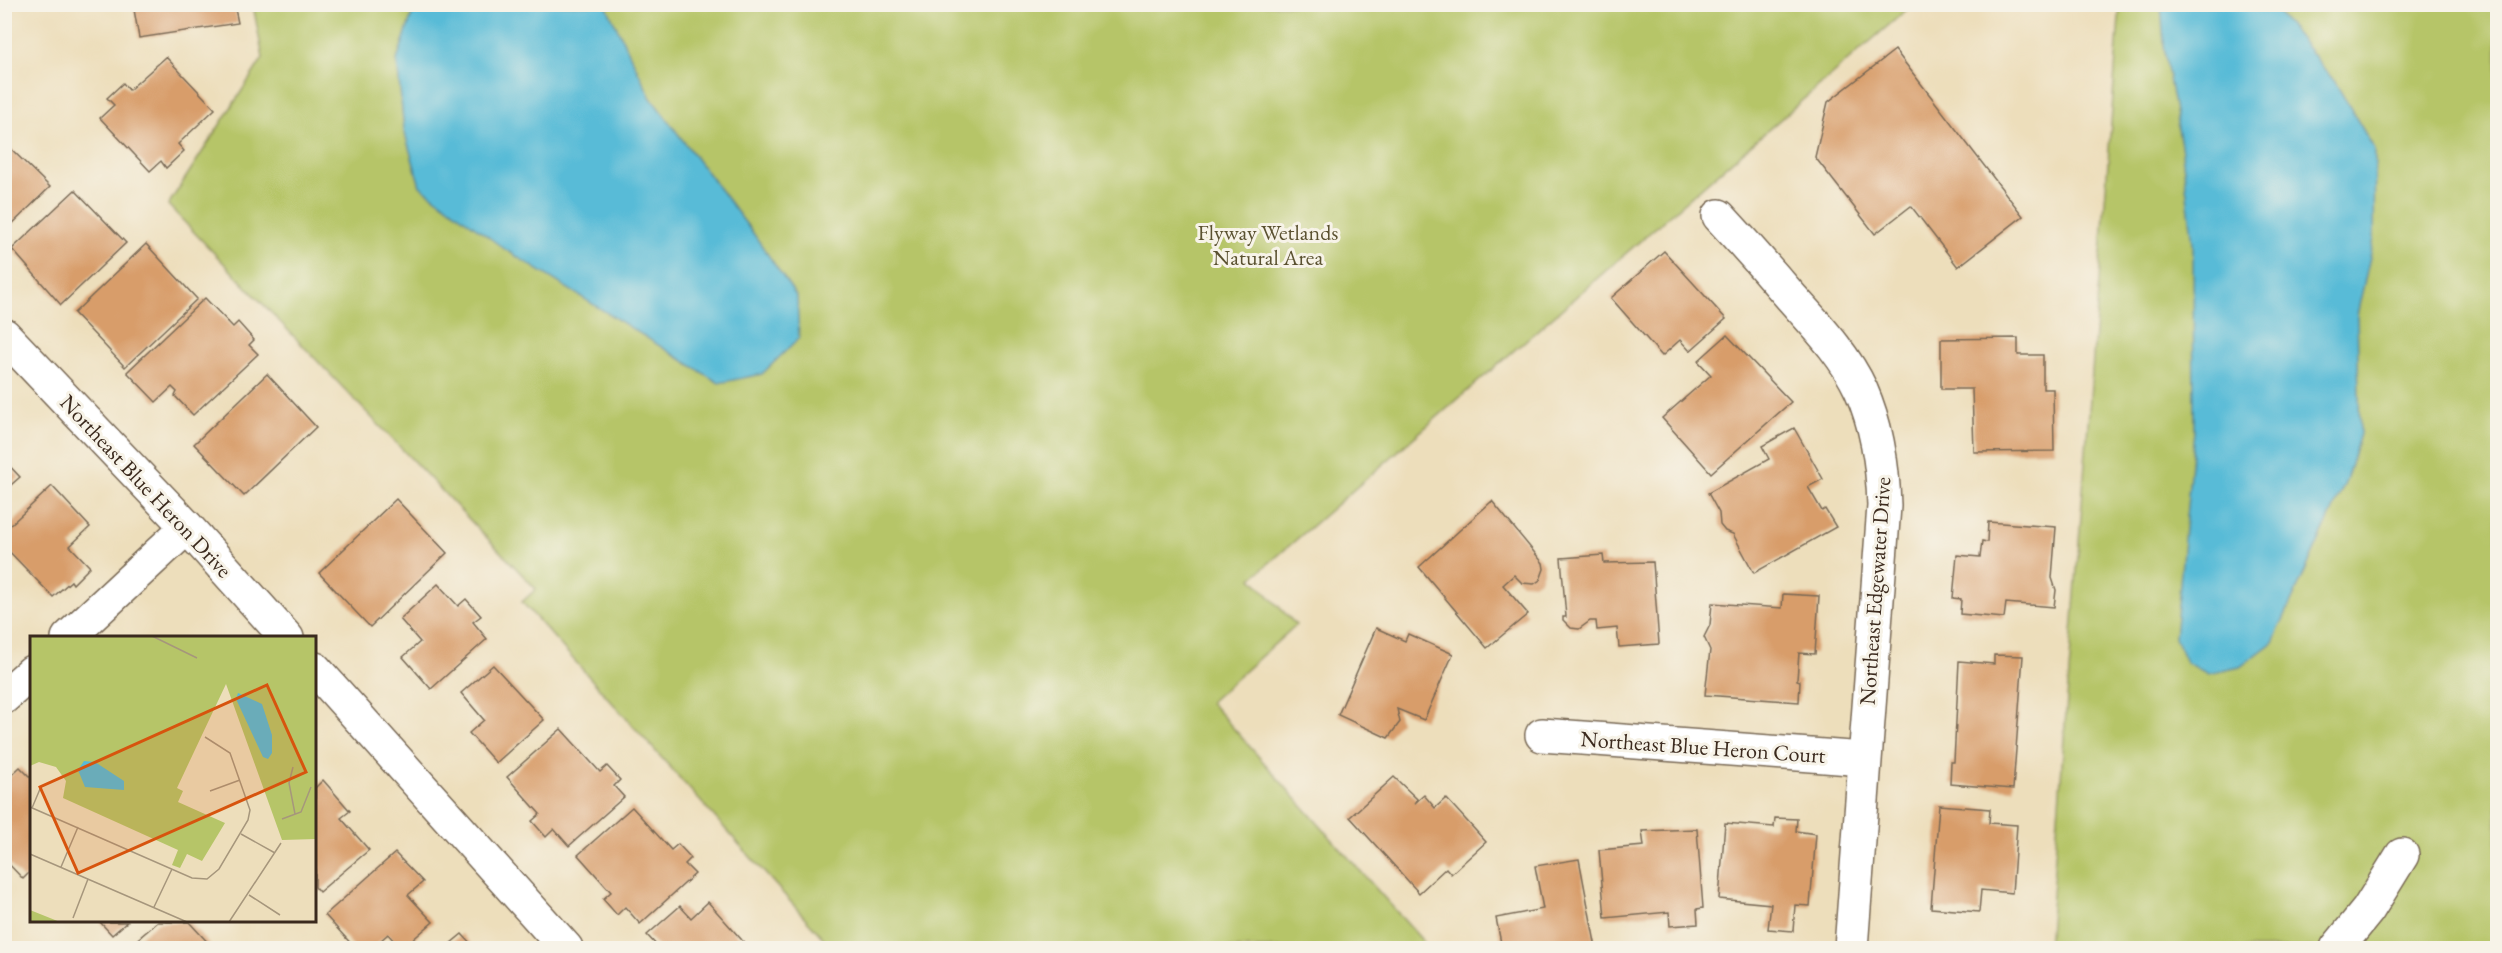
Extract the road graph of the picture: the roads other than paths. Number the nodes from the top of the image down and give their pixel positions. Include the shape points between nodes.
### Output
1 (1719, 216) dead end
2 (4, 335) edge
3 (187, 527) junction
4 (70, 636) edge
5 (285, 636) edge
6 (316, 670) edge
7 (30, 674) edge
8 (4, 697) edge
9 (1542, 735) dead end
10 (1864, 759) junction
11 (2402, 855) dead end
12 (567, 948) edge
13 (1851, 948) edge
14 (2337, 948) edge

1 - 10 street, Northeast Edgewater Drive via 1847,364 1869,413 1883,466 1884,506
2 - 3 street, Northeast Blue Heron Drive
3 - 4 street
3 - 5 street, Northeast Blue Heron Drive
6 - 12 street
7 - 8 street
9 - 10 street, Northeast Blue Heron Court
10 - 13 street, Northeast Edgewater Drive
11 - 14 street via 2368,910

